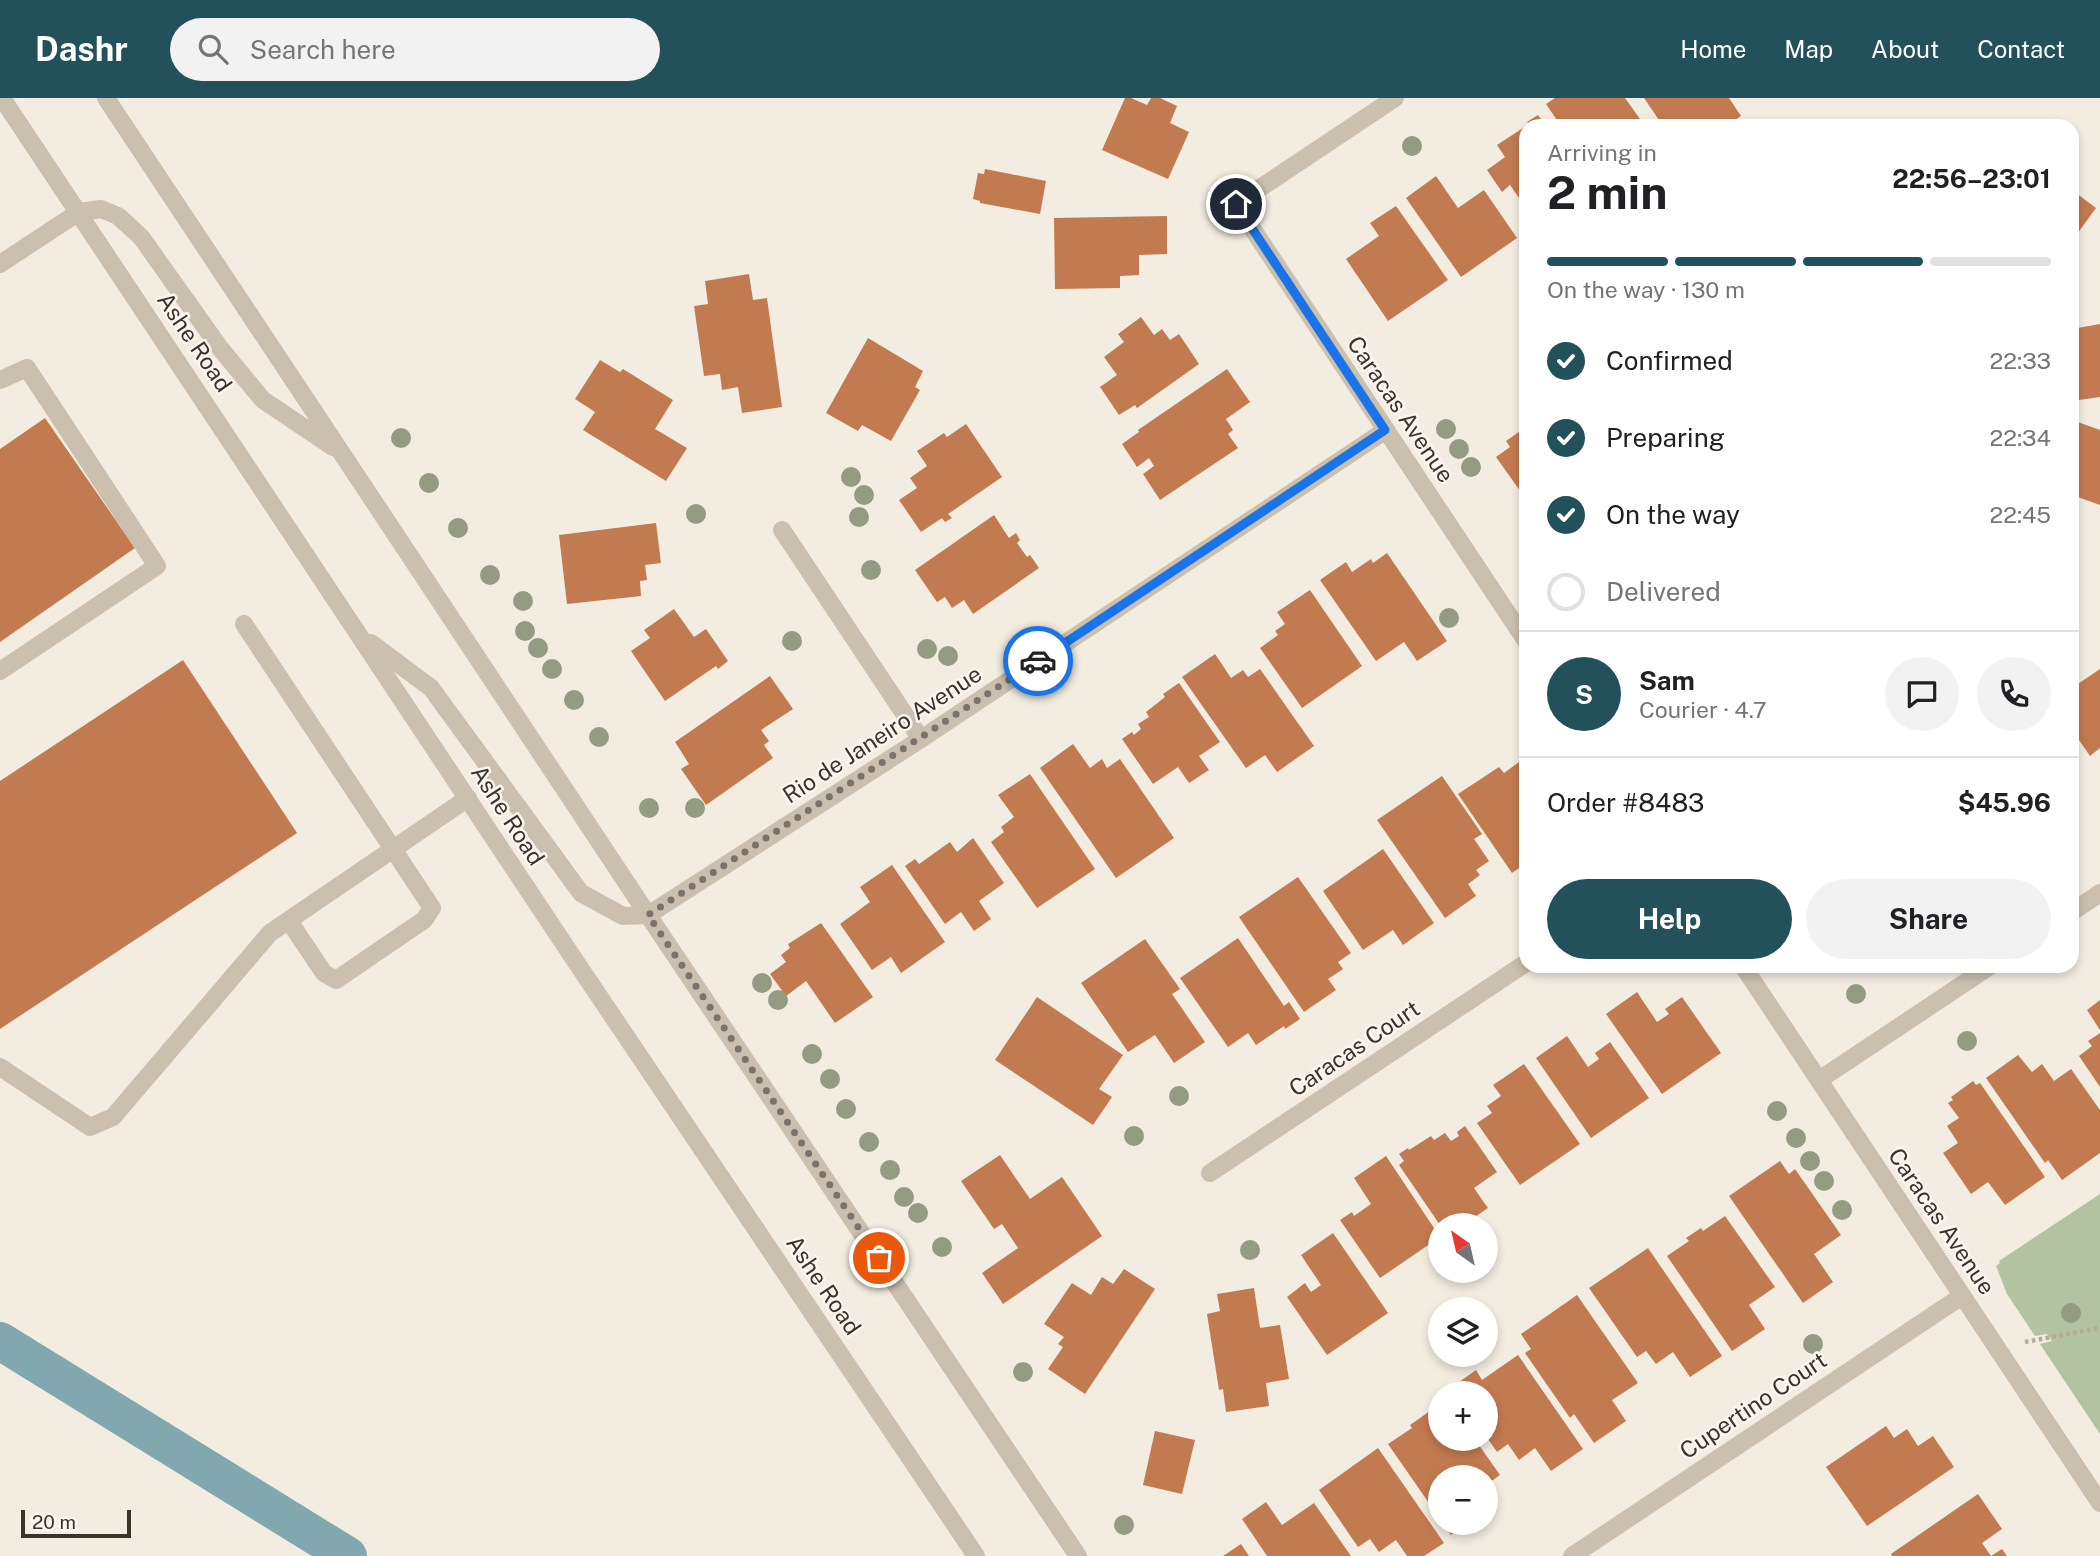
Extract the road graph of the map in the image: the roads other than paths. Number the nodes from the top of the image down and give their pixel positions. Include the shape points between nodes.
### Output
1 (2, 98) edge
2 (106, 98) edge
3 (1395, 98) edge
4 (79, 212) junction
5 (0, 264) edge
6 (0, 380) edge
7 (1385, 430) junction
8 (342, 453) junction
9 (782, 530) dead end
10 (244, 624) dead end
11 (1519, 631) edge
12 (359, 634) junction
13 (0, 671) edge
14 (921, 739) junction
15 (468, 798) junction
16 (394, 849) junction
17 (2100, 893) edge
18 (2079, 907) edge
19 (648, 915) junction
20 (289, 920) junction
21 (1519, 968) edge
22 (1748, 973) edge
23 (1980, 973) edge
24 (0, 1067) edge
25 (1819, 1080) junction
26 (1210, 1174) dead end
27 (1962, 1296) junction
28 (2100, 1503) edge
29 (976, 1556) edge
30 (1079, 1556) edge
31 (1572, 1556) edge

1 - 4 street, Ashe Road
2 - 8 street
3 - 7 street, Caracas Avenue via 1236,204
4 - 5 street
4 - 8 street via 101,209 118,216 141,237 263,400
4 - 12 street, Ashe Road
6 - 13 street via 27,368 157,566
7 - 11 street, Caracas Avenue
7 - 14 street, Rio de Janeiro Avenue
8 - 19 street
9 - 14 street
10 - 16 street
12 - 15 street, Ashe Road
12 - 19 street via 431,688 582,893 623,916
14 - 19 street, Rio de Janeiro Avenue
15 - 16 street
15 - 29 street, Ashe Road
16 - 20 street
16 - 20 street via 432,908 424,920 336,979 324,973
17 - 18 street
19 - 30 street
20 - 24 street via 270,933 113,1117 90,1127
21 - 26 street, Caracas Court
22 - 25 street, Caracas Avenue
23 - 25 street
25 - 27 street, Caracas Avenue
27 - 28 street, Caracas Avenue
27 - 31 street, Cupertino Court

